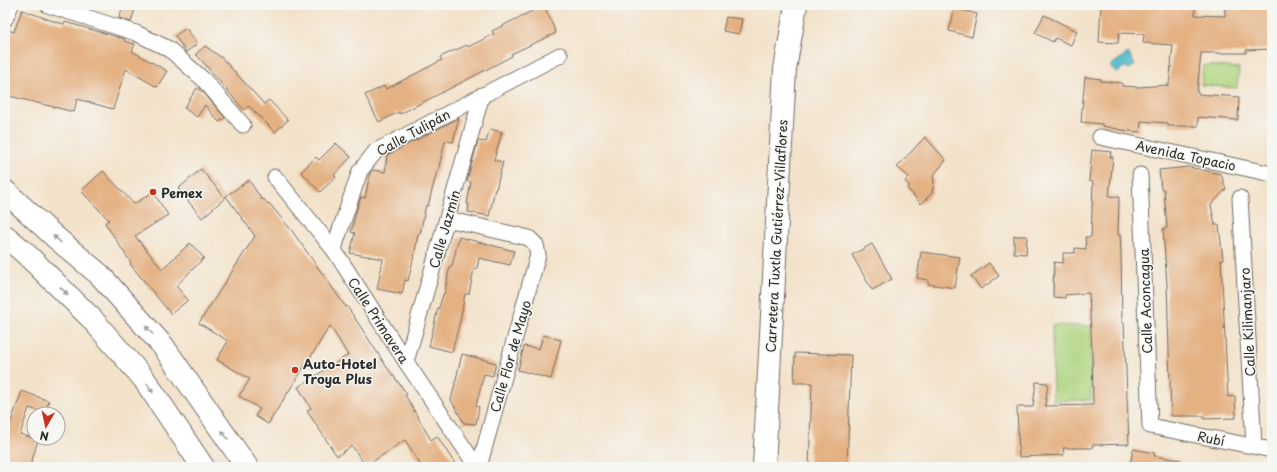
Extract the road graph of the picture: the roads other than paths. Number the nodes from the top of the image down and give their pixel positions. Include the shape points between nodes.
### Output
1 (11, 5) edge
2 (48, 5) edge
3 (796, 5) edge
4 (5, 19) edge
5 (560, 55) dead end
6 (482, 95) junction
7 (243, 125) dead end
8 (1100, 137) dead end
9 (1272, 174) edge
10 (1140, 175) dead end
11 (275, 178) dead end
12 (5, 191) edge
13 (1240, 198) dead end
14 (447, 219) junction
15 (5, 236) edge
16 (334, 250) junction
17 (406, 362) junction
18 (1150, 426) joint
19 (1254, 446) junction
20 (1272, 450) edge
21 (203, 467) edge
22 (247, 467) edge
23 (478, 467) edge
24 (764, 467) edge

1 - 4 street
2 - 7 street via 136,33 169,48 204,80
3 - 24 main road, Carretera Tuxtla Gutiérrez-Villaflores via 785,69
5 - 6 street, Calle Tulipán
6 - 14 street, Calle Jazmín
6 - 16 street, Calle Tulipán via 376,151 360,171
8 - 9 street, Avenida Topacio
10 - 18 street, Calle Aconcagua
11 - 16 street, Calle Primavera
22 -> 12 main road via 164,346 100,275
13 - 19 street, Calle Kilimanjaro
14 - 17 street, Calle Jazmín
14 - 23 street, Calle Flor de Mayo via 529,238 536,245 538,255
15 -> 21 main road via 86,312 144,379
16 - 17 street, Calle Primavera
17 - 23 street, Calle Primavera
18 - 19 street, Rubí
19 - 20 street, Rubí

